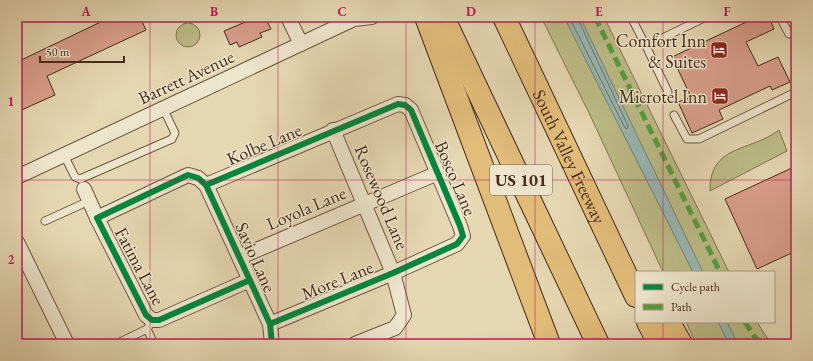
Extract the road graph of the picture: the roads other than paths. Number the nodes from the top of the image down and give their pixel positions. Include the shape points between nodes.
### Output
1 (288, 17) edge
2 (372, 17) edge
3 (426, 17) edge
4 (443, 17) edge
5 (504, 17) edge
6 (631, 17) edge
7 (706, 17) edge
8 (780, 17) edge
9 (796, 32) edge
10 (301, 44) junction
11 (646, 46) junction
12 (668, 92) dead end
13 (796, 92) edge
14 (544, 102) junction
15 (405, 105) joint
16 (163, 108) junction
17 (674, 115) dead end
18 (333, 130) junction
19 (64, 155) junction
20 (438, 173) junction
21 (17, 177) edge
22 (206, 185) junction
23 (87, 195) joint
24 (365, 204) junction
25 (98, 218) junction
26 (45, 221) dead end
27 (17, 242) edge
28 (240, 257) junction
29 (639, 271) edge
30 (393, 273) junction
31 (250, 280) junction
32 (635, 294) edge
33 (648, 323) edge
34 (670, 323) edge
35 (270, 324) junction
36 (150, 325) junction
37 (67, 344) edge
38 (116, 344) edge
39 (154, 344) edge
40 (272, 344) edge
41 (355, 344) edge
42 (549, 344) edge
43 (598, 344) edge
44 (659, 344) edge
45 (681, 344) edge

1 - 10 street
2 - 10 street, Barrett Avenue via 354,20
3 - 42 highway
4 - 43 highway, US 101
5 - 14 highway, South Valley Freeway / US 101
6 - 11 lane
7 - 11 lane
8 - 9 lane via 789,34
10 - 16 street, Barrett Avenue
11 - 12 lane
13 - 17 lane via 699,139 687,139
14 - 29 highway
14 - 32 highway, South Valley Freeway / US 101
15 - 18 street, Kolbe Lane via 398,104
15 - 20 street, Bosco Lane via 410,110
16 - 19 street, Barrett Avenue
16 - 19 lane via 175,133 172,139 80,180 75,177
18 - 22 street, Kolbe Lane
18 - 24 street, Rosewood Lane
19 - 21 street, Barrett Avenue
20 - 24 street, Loyola Lane
20 - 30 street, Bosco Lane via 463,236 457,244
22 - 25 street, Fatima Lane via 198,178 188,175
22 - 28 street, Savio Lane
23 - 25 street, Fatima Lane
23 - 26 lane
24 - 28 street, Loyola Lane
24 - 30 street, Rosewood Lane
25 - 36 street, Fatima Lane
27 - 37 street
28 - 31 street, Savio Lane
30 - 35 street, More Lane
30 - 41 street, Rosewood Lane via 404,315 395,328
31 - 35 street, Savio Lane
31 - 36 street, Fatima Lane
33 - 44 highway
34 - 45 highway
35 - 40 street, Savio Lane
36 - 38 lane
36 - 39 lane

